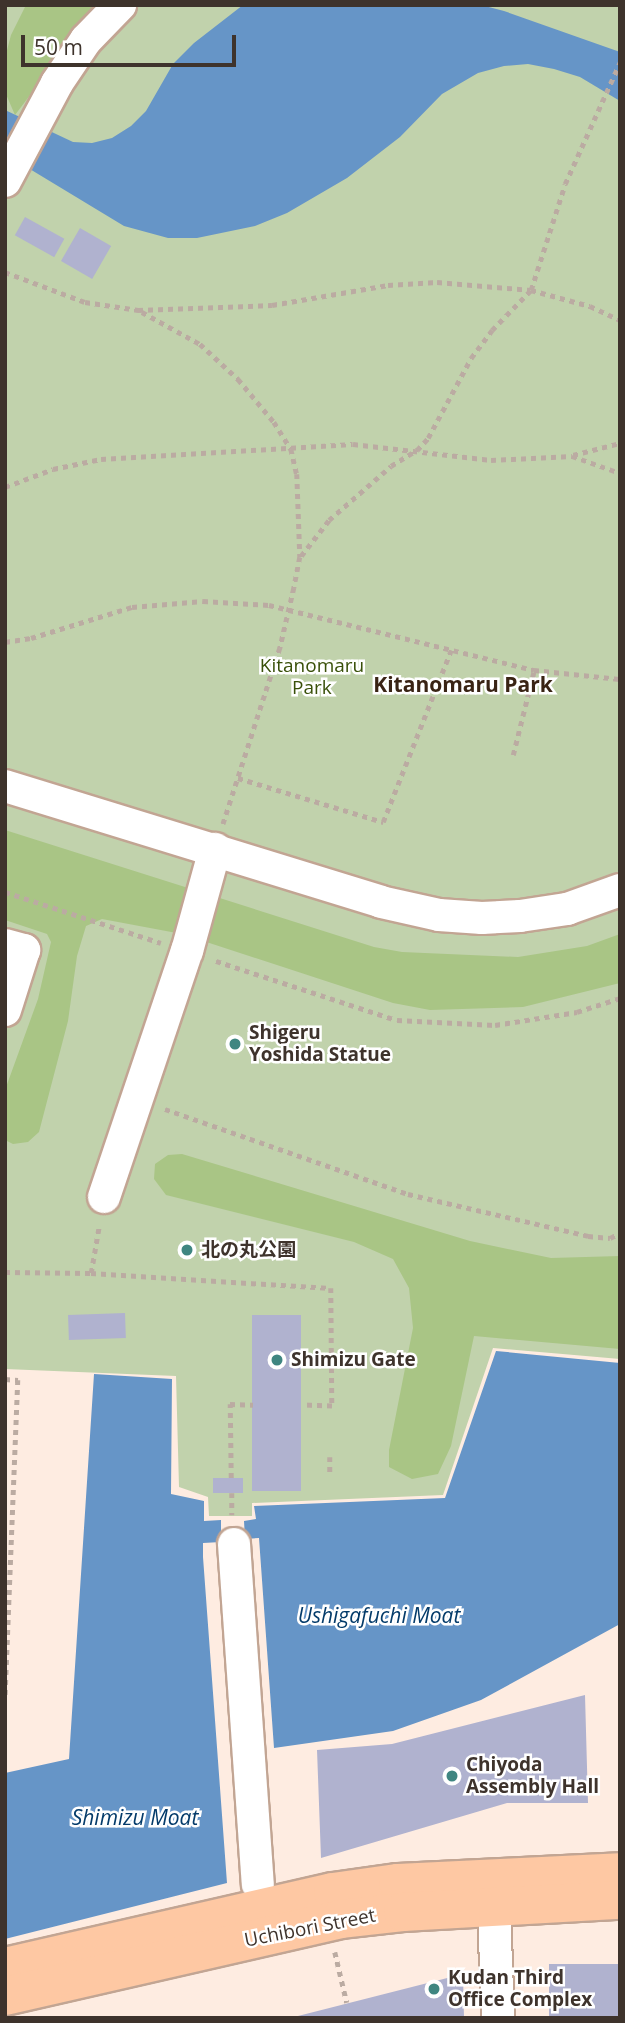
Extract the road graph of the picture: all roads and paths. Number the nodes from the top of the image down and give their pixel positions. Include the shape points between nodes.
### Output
1 (120, 5) edge
2 (620, 62) edge
3 (6, 181) edge
4 (5, 272) edge
5 (531, 290) junction
6 (138, 310) junction
7 (620, 320) edge
8 (620, 443) edge
9 (291, 449) junction
10 (417, 450) junction
11 (572, 456) junction
12 (620, 473) edge
13 (5, 486) edge
14 (300, 557) junction
15 (288, 610) junction
16 (5, 642) edge
17 (451, 650) junction
18 (534, 670) junction
19 (620, 680) edge
20 (513, 755) dead end
21 (238, 778) junction
22 (5, 786) edge
23 (215, 849) junction
24 (620, 890) edge
25 (5, 892) edge
26 (5, 945) edge
27 (187, 951) junction
28 (620, 998) edge
29 (5, 1010) edge
30 (138, 1099) junction
31 (102, 1210) joint
32 (620, 1233) edge
33 (5, 1272) edge
34 (91, 1273) junction
35 (5, 1379) edge
36 (253, 1405) dead end
37 (303, 1405) dead end
38 (330, 1457) dead end
39 (331, 1475) dead end
40 (231, 1478) dead end
41 (232, 1493) dead end
42 (233, 1529) joint
43 (5, 1700) edge
44 (620, 1872) edge
45 (258, 1884) dead end
46 (494, 1892) junction
47 (620, 1900) edge
48 (334, 1945) dead end
49 (5, 1967) edge
50 (5, 1996) edge
51 (347, 2003) dead end
52 (497, 2017) edge

1 - 3 street via 86,40
2 - 5 path via 565,184
4 - 6 path via 85,302
5 - 6 path via 437,282 387,285 272,305
5 - 7 path via 590,306
5 - 10 path via 471,358 429,438
6 - 9 path via 180,331 220,361 254,397
8 - 11 path
9 - 10 path via 353,444
9 - 13 path via 101,459
9 - 14 path via 300,502
10 - 11 path via 491,460
10 - 14 path via 391,466 329,520
11 - 12 path
14 - 15 path
15 - 16 path via 203,601 132,607
15 - 17 path
15 - 21 path
17 - 18 path
17 - 21 path via 383,822
18 - 19 path
18 - 20 path
21 - 23 path
22 - 23 street
23 - 24 street via 381,902 439,915 520,916 567,909
23 - 27 street
25 - 27 path
26 - 29 street via 24,950
27 - 28 path via 397,1020 495,1025 577,1012
27 - 30 street
30 - 31 street
30 - 32 path via 408,1194 588,1236 610,1238
31 - 34 path
33 - 34 path
34 - 37 path via 331,1288 332,1406
35 - 43 path via 18,1380
36 - 40 path via 230,1404
38 - 39 path
41 - 42 path
42 - 45 street
44 - 46 main road, Uchibori Street
46 - 47 main road, Uchibori Street
46 - 49 main road, Uchibori Street via 398,1884 333,1892
46 - 50 main road, Uchibori Street via 340,1919
46 - 52 street
48 - 51 path

